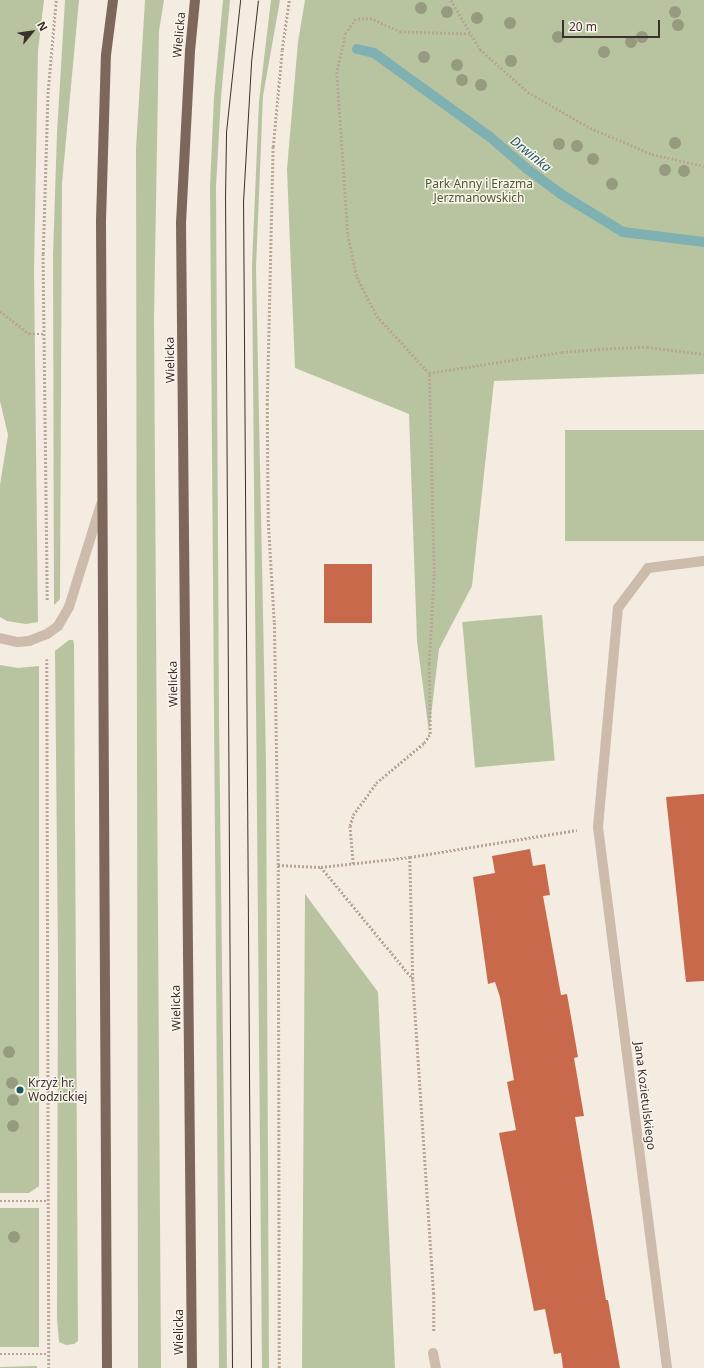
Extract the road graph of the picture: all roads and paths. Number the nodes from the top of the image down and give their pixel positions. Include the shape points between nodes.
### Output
1 (56, 0) edge
2 (113, 0) edge
3 (195, 0) edge
4 (290, 0) edge
5 (451, 0) edge
6 (470, 34) junction
7 (704, 166) edge
8 (0, 311) edge
9 (44, 334) junction
10 (704, 354) edge
11 (429, 373) junction
12 (103, 500) junction
13 (704, 561) edge
14 (47, 634) junction
15 (0, 638) edge
16 (598, 826) junction
17 (410, 857) junction
18 (352, 864) junction
19 (278, 865) junction
20 (321, 867) junction
21 (413, 980) junction
22 (0, 1201) edge
23 (46, 1201) junction
24 (434, 1353) joint
25 (0, 1354) edge
26 (48, 1354) junction
27 (49, 1368) edge
28 (107, 1368) edge
29 (192, 1368) edge
30 (278, 1368) edge
31 (436, 1368) edge
32 (667, 1368) edge

1 - 9 path via 48,90 43,254
2 - 12 main road via 106,55 101,222
3 - 29 main road, Wielicka via 181,223
4 - 19 path via 282,50 273,147 268,291 268,522 274,622
5 - 6 path
6 - 7 path via 480,50 528,92 561,113 652,154
6 - 11 path via 401,32 372,19 356,18 346,33 338,72 347,217 354,264 363,291 377,316
8 - 9 path via 29,334
9 - 14 path
10 - 11 path via 647,347 614,348 562,352
11 - 18 path via 434,573 429,664 430,734 424,743 376,783 353,815 350,826
12 - 14 street via 68,607 58,626
12 - 28 main road
13 - 16 street, Jana Kozietulskiego via 648,568 618,608
14 - 15 street via 18,642
14 - 23 path
16 - 17 path
16 - 32 street, Jana Kozietulskiego
17 - 18 path
17 - 21 path
18 - 20 path
19 - 20 path
19 - 30 path
20 - 21 path
21 - 24 path via 434,1293
22 - 23 path
23 - 26 path
24 - 31 street
25 - 26 path
26 - 27 path

